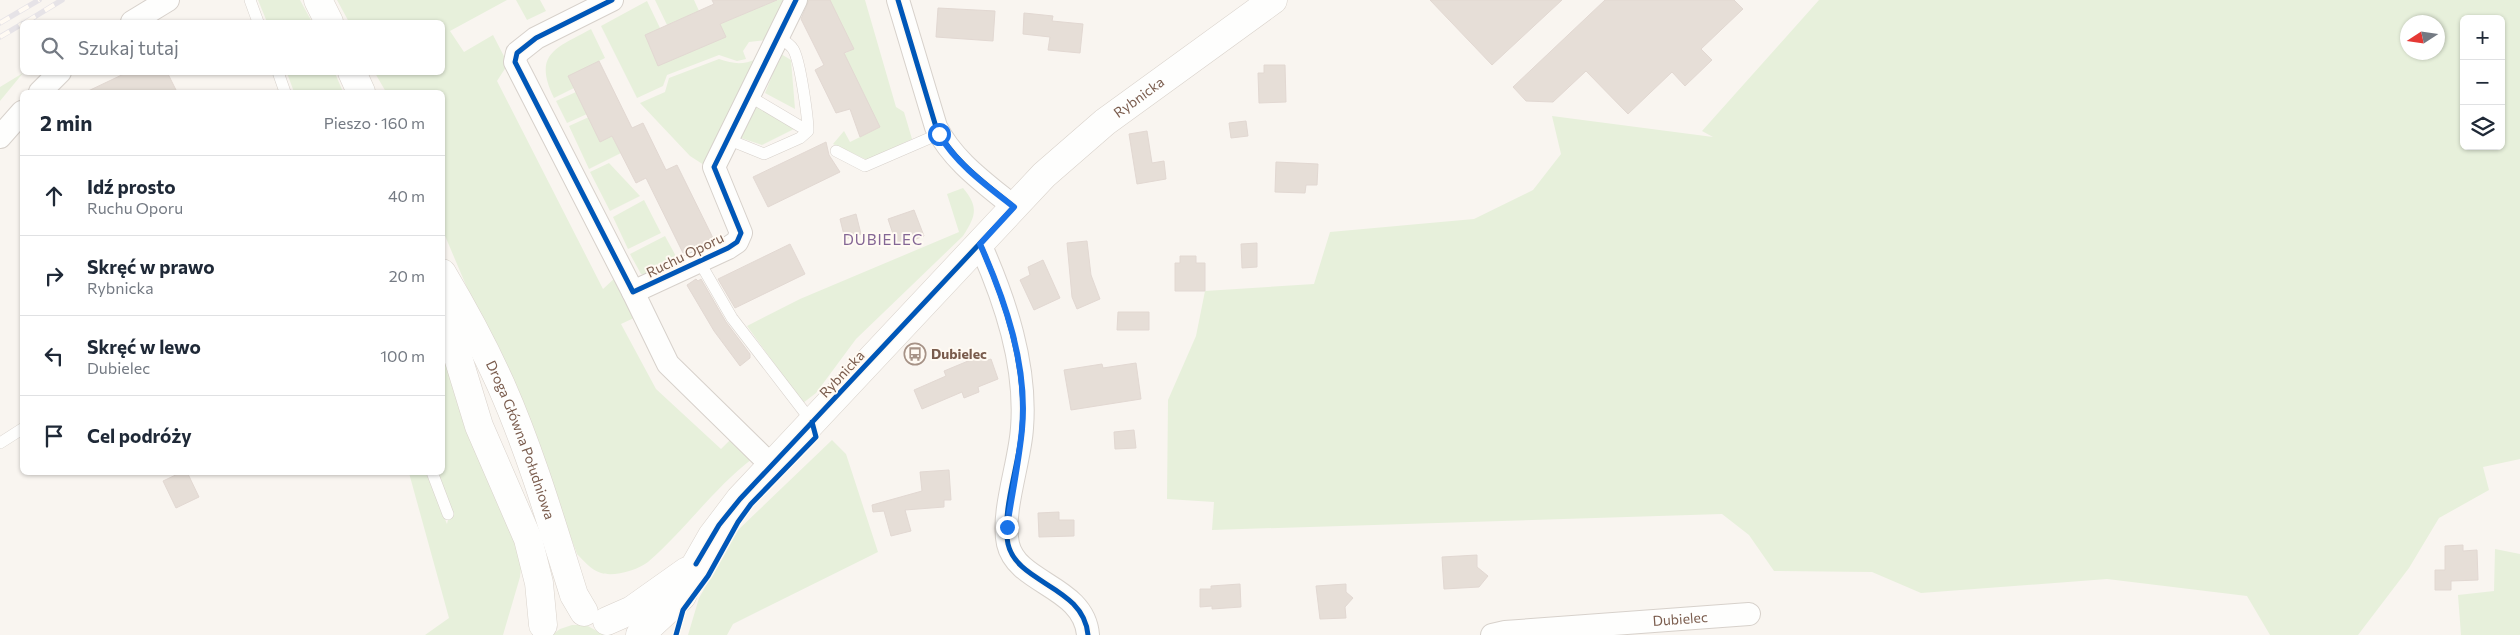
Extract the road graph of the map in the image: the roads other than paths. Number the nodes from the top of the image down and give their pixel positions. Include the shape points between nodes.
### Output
1 (168, 0) edge
2 (250, 0) edge
3 (318, 0) edge
4 (612, 0) edge
5 (796, 0) edge
6 (898, 0) edge
7 (1273, 0) edge
8 (135, 20) edge
9 (257, 20) edge
10 (328, 20) edge
11 (778, 37) junction
12 (57, 75) edge
13 (279, 75) edge
14 (353, 75) edge
15 (42, 90) edge
16 (284, 90) edge
17 (360, 90) edge
18 (749, 96) junction
19 (20, 114) edge
20 (808, 131) junction
21 (939, 134) junction
22 (0, 137) edge
23 (727, 140) junction
24 (836, 151) dead end
25 (1014, 207) junction
26 (980, 244) junction
27 (699, 262) junction
28 (445, 278) edge
29 (633, 292) junction
30 (445, 315) edge
31 (812, 422) junction
32 (20, 430) edge
33 (0, 443) edge
34 (771, 465) junction
35 (433, 475) edge
36 (448, 514) dead end
37 (696, 564) junction
38 (1749, 614) dead end
39 (604, 623) edge
40 (538, 630) edge
41 (640, 635) edge
42 (1088, 635) edge
43 (1492, 635) edge

1 - 8 street
2 - 9 lane
3 - 10 street
4 - 29 street via 536,38 517,54 515,62
5 - 11 street, Ruchu Oporu
6 - 21 street
7 - 25 street, Rybnicka via 1105,122 1044,175
11 - 18 street, Ruchu Oporu
11 - 20 lane via 793,48 798,59
12 - 15 street
13 - 16 lane
14 - 17 street
18 - 20 lane
18 - 23 street, Ruchu Oporu
19 - 22 street
20 - 23 lane via 764,154
21 - 24 lane via 865,166
21 - 25 street via 968,169
23 - 27 street, Ruchu Oporu via 714,167 741,233 728,248
25 - 26 street, Rybnicka
26 - 31 street, Rybnicka
26 - 42 street via 1003,304 1022,389 1022,428 1007,527 1008,545 1015,562 1066,596 1080,615
27 - 29 street, Ruchu Oporu
27 - 31 lane, Ruchu Oporu via 732,318
28 - 39 street, Droga Główna Południowa via 501,385 574,595
29 - 34 street via 668,364
30 - 40 street, Droga Główna Południowa via 479,426 528,538 539,583
31 - 34 street, Rybnicka
32 - 33 lane
34 - 37 street, Rybnicka via 730,510
35 - 36 lane
37 - 39 street, Rybnicka via 632,610
37 - 41 street, Rybnicka via 682,596
38 - 43 street, Dubielec
39 - 40 street, Rybnicka via 565,613

